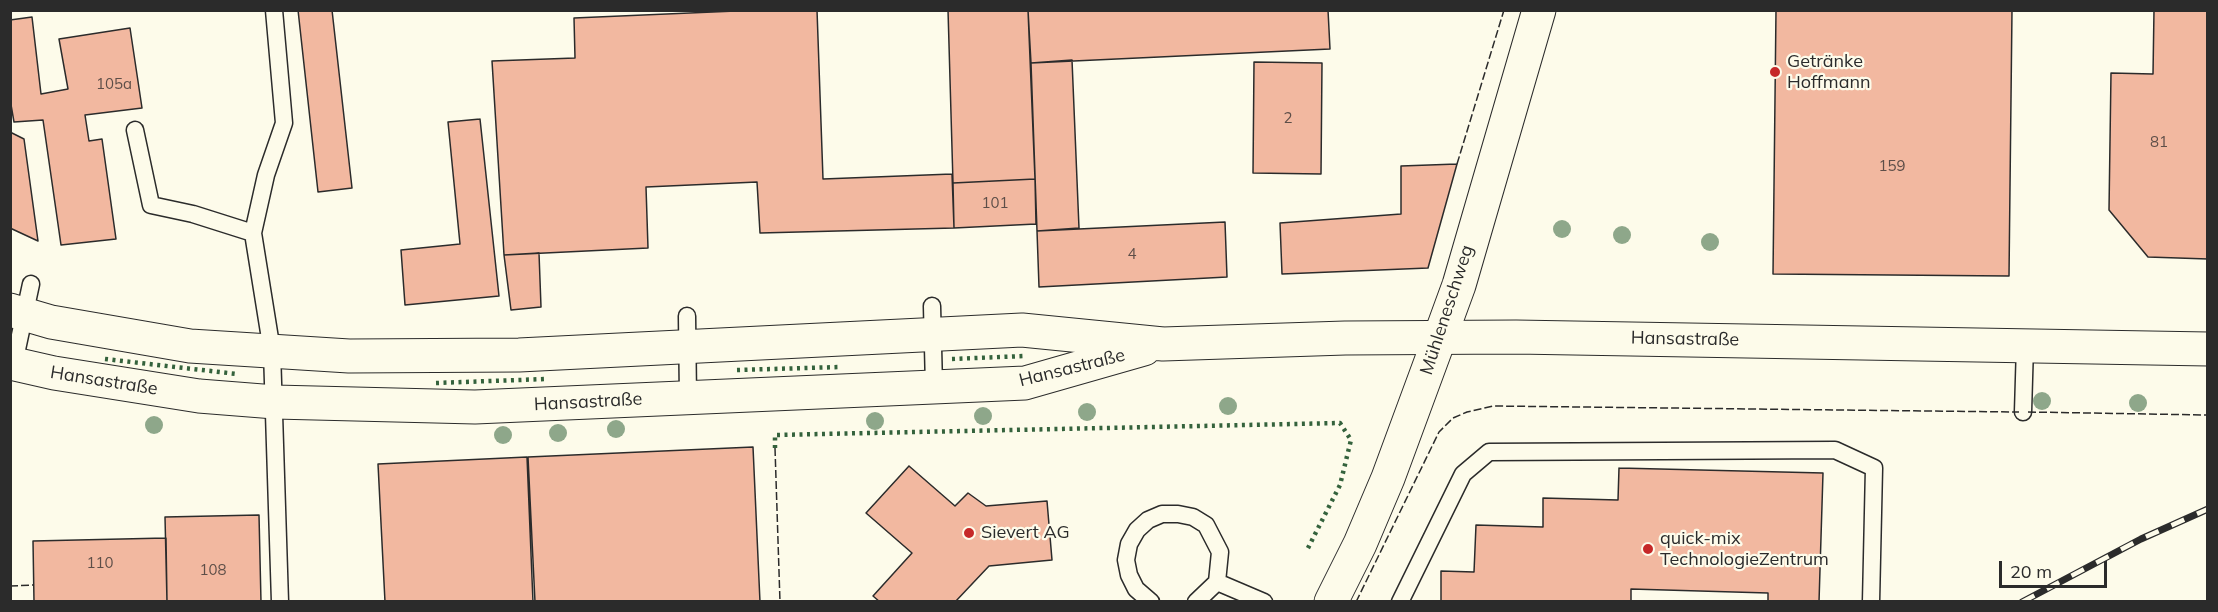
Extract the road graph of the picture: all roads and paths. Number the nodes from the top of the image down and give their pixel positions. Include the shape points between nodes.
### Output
1 (273, 10) edge
2 (1539, 10) edge
3 (135, 130) dead end
4 (253, 232) junction
5 (22, 303) edge
6 (932, 321) junction
7 (687, 332) junction
8 (1440, 337) junction
9 (1163, 344) junction
10 (2025, 345) junction
11 (2208, 349) edge
12 (272, 351) junction
13 (12, 369) edge
14 (934, 387) junction
15 (688, 398) junction
16 (275, 402) junction
17 (2023, 412) dead end
18 (1217, 582) junction
19 (280, 602) edge
20 (1151, 602) edge
21 (1196, 602) edge
22 (1264, 602) edge
23 (1330, 602) edge
24 (1400, 602) edge
25 (1870, 602) edge

1 - 4 lane via 284,123 266,175
2 - 8 main road, Mühleneschweg via 1459,285
3 - 4 lane via 151,205
4 - 12 lane
5 - 12 main road, Hansastraße via 51,322 190,346
5 - 13 lane
6 - 7 main road, Hansastraße
6 - 9 main road, Hansastraße
6 - 14 lane
7 - 12 main road, Hansastraße via 519,355 349,356
7 - 15 lane
8 - 9 main road, Hansastraße
8 - 10 main road, Hansastraße
8 - 23 main road, Mühleneschweg via 1388,478
9 - 14 main road, Hansastraße via 1025,383
10 - 11 main road, Hansastraße
10 - 17 lane
12 - 16 lane
13 - 16 main road, Hansastraße via 199,396
14 - 15 main road, Hansastraße
15 - 16 main road, Hansastraße via 475,407
16 - 19 lane
18 - 20 lane via 1220,552 1206,525 1178,513 1162,514 1137,530 1126,560 1136,589
18 - 21 lane
18 - 22 lane
24 - 25 lane via 1463,474 1489,452 1835,450 1874,468

